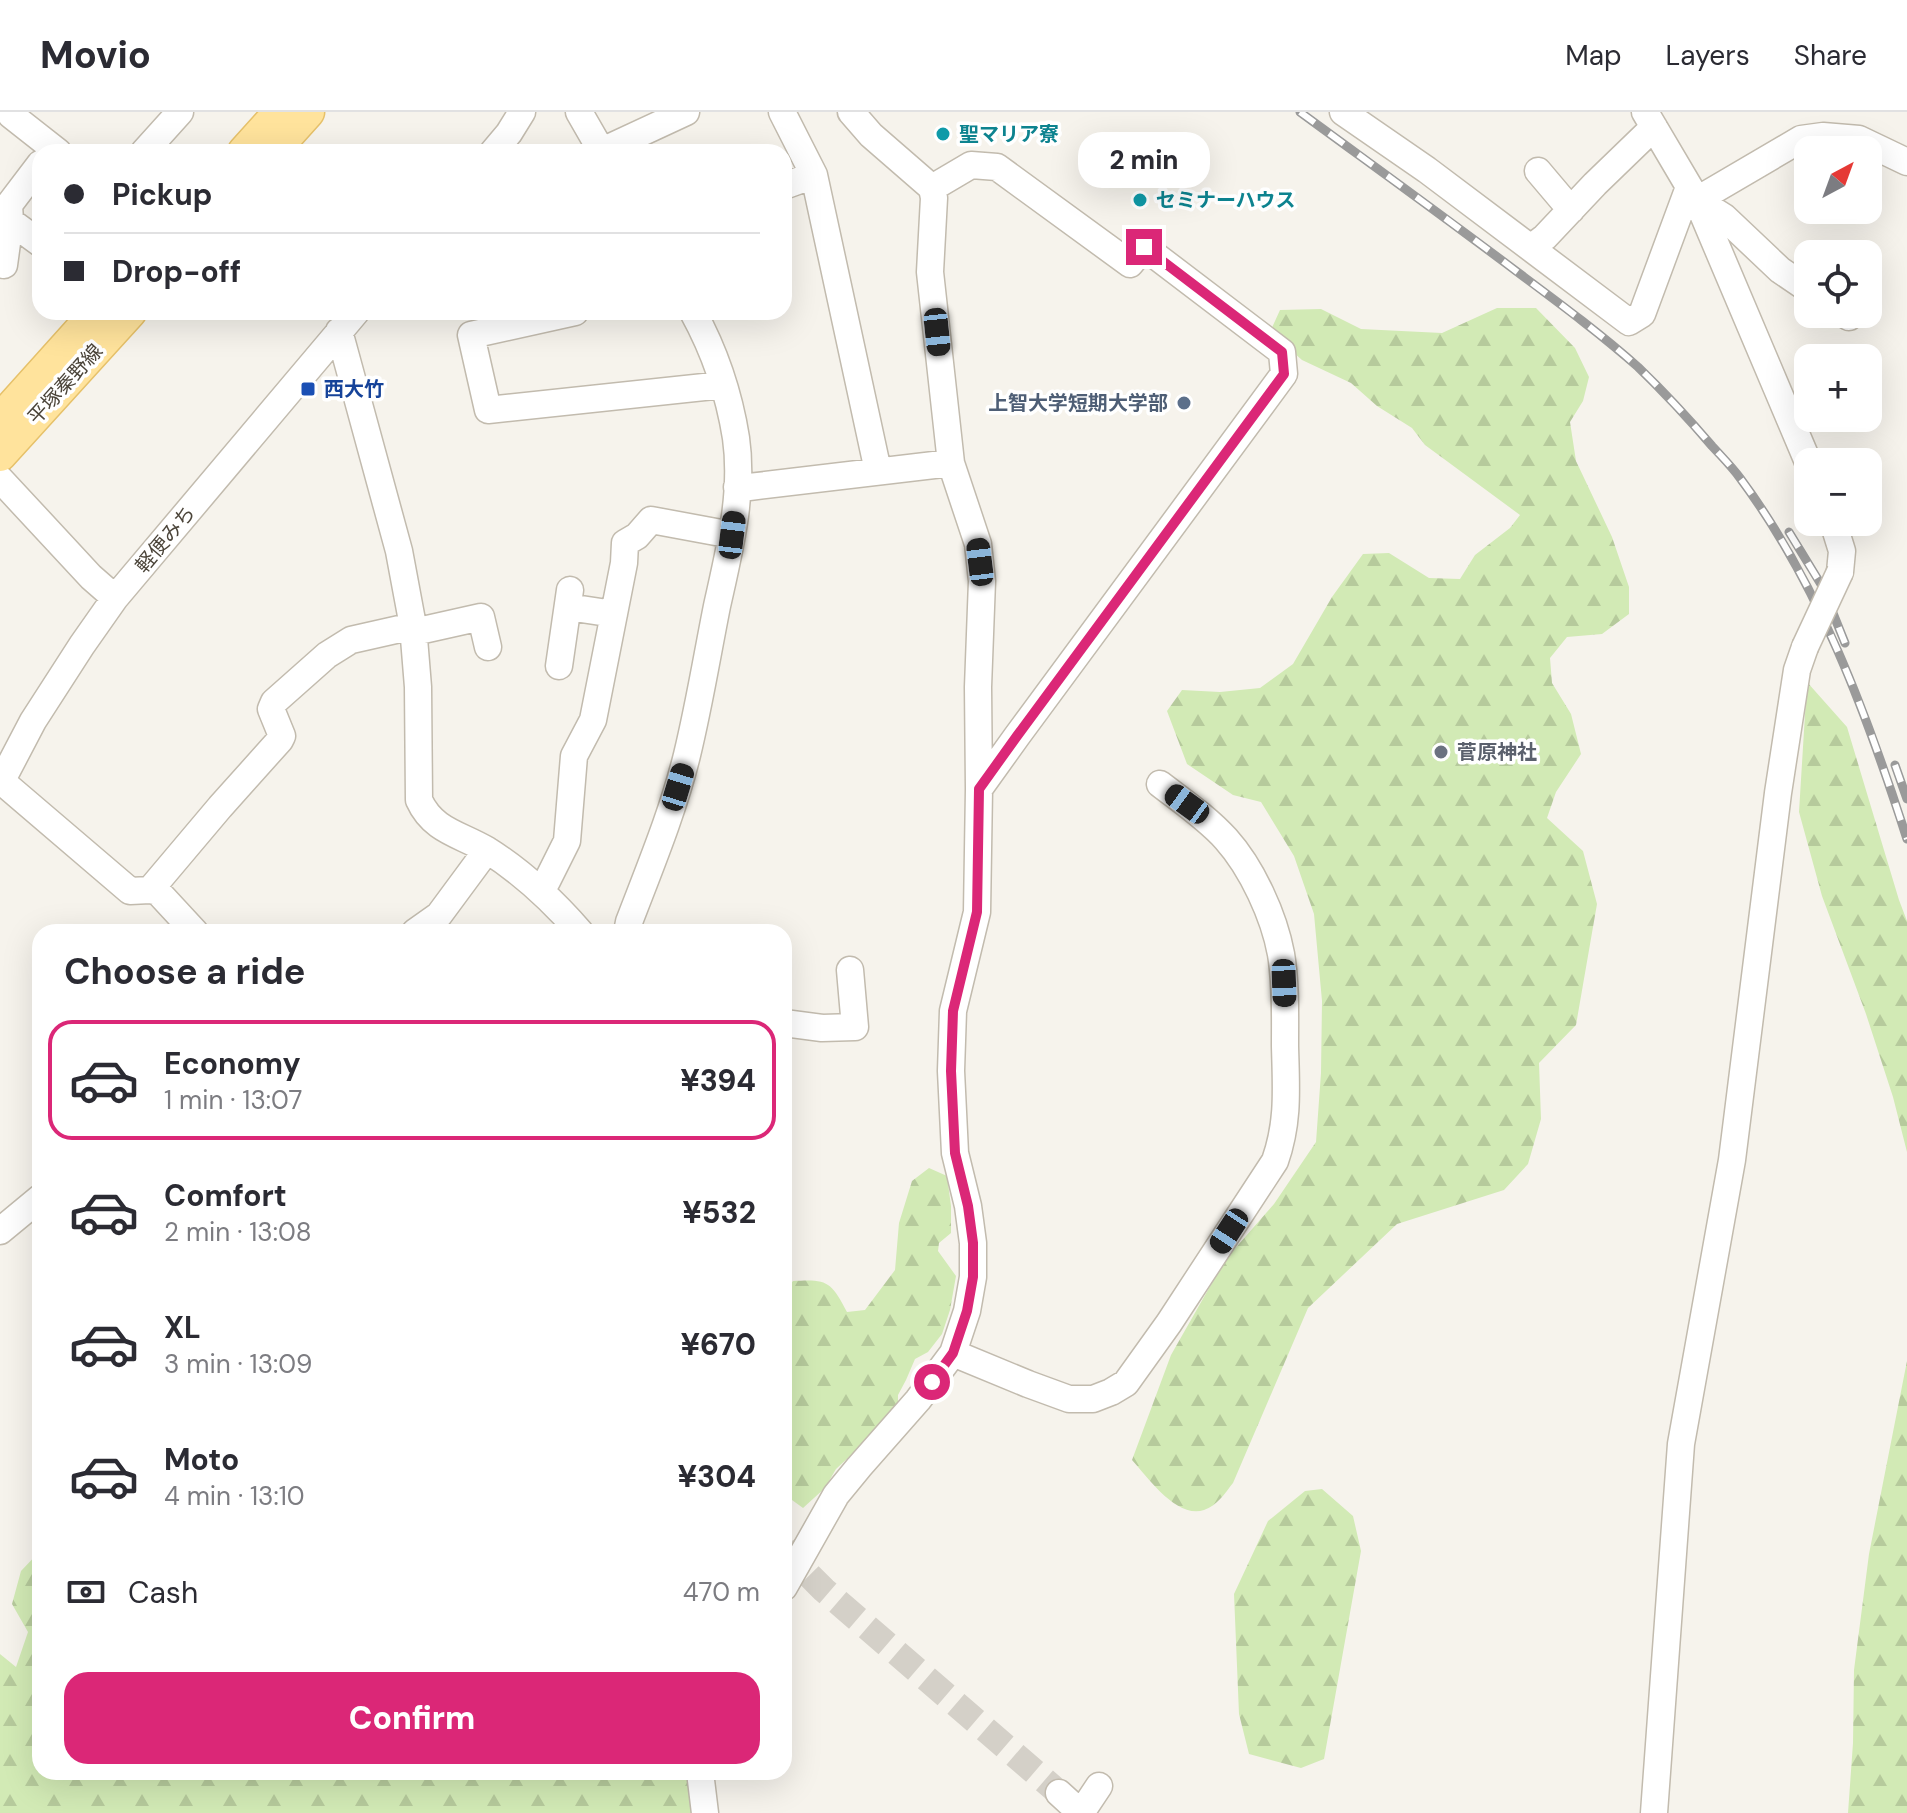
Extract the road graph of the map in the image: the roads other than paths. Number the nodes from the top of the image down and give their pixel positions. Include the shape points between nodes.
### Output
1 (180, 112) edge
2 (280, 112) edge
3 (308, 112) edge
4 (522, 112) edge
5 (579, 112) edge
6 (686, 112) edge
7 (782, 112) edge
8 (851, 112) edge
9 (1343, 112) edge
10 (11, 115) dead end
11 (1649, 120) edge
12 (40, 144) edge
13 (151, 144) edge
14 (251, 144) edge
15 (279, 144) edge
16 (500, 144) edge
17 (597, 144) edge
18 (619, 144) edge
19 (1907, 162) edge
20 (1538, 171) dead end
21 (814, 175) junction
22 (32, 176) edge
23 (792, 183) edge
24 (932, 188) junction
25 (1693, 194) junction
26 (1571, 210) junction
27 (10, 221) junction
28 (32, 237) edge
29 (1532, 247) junction
30 (4, 265) dead end
31 (1794, 280) edge
32 (94, 320) edge
33 (539, 320) edge
34 (697, 320) edge
35 (348, 321) edge
36 (723, 385) junction
37 (0, 420) edge
38 (1802, 448) edge
39 (0, 455) edge
40 (951, 463) junction
41 (878, 471) junction
42 (0, 479) edge
43 (737, 487) junction
44 (732, 535) junction
45 (1837, 536) edge
46 (115, 598) junction
47 (614, 614) junction
48 (414, 629) junction
49 (488, 647) dead end
50 (559, 666) dead end
51 (979, 720) junction
52 (1017, 736) junction
53 (1, 782) edge
54 (1160, 784) dead end
55 (979, 789) junction
56 (487, 850) junction
57 (150, 890) junction
58 (541, 890) junction
59 (188, 924) edge
60 (426, 924) edge
61 (573, 924) edge
62 (629, 924) edge
63 (850, 970) dead end
64 (792, 1024) edge
65 (32, 1205) edge
66 (0, 1231) edge
67 (953, 1353) junction
68 (792, 1573) edge
69 (701, 1780) edge
70 (1099, 1786) dead end
71 (1059, 1793) tunnel mouth
72 (705, 1813) edge
73 (1654, 1813) edge

1 - 13 street
2 - 14 main road
3 - 15 main road
4 - 16 street
5 - 17 street
6 - 18 street
7 - 21 street
8 - 24 street
9 - 29 street
10 - 12 street
11 - 25 street
11 - 26 street
19 - 25 street via 1859,139 1801,139
20 - 26 street
21 - 23 street
21 - 41 street
22 - 27 street via 9,205
24 - 40 street via 930,272
24 - 52 street via 971,165 997,167 1130,264 1144,247 1282,352 1284,374
25 - 29 street via 1642,314 1629,322
25 - 31 street
25 - 38 street
26 - 29 street
27 - 28 street
27 - 30 street
32 - 37 main road, 平塚秦野線
32 - 39 main road, 平塚秦野線
33 - 36 street via 471,335 488,410
34 - 36 street
35 - 46 street, 軽便みち
35 - 48 street
36 - 43 street via 736,439
40 - 41 street
40 - 51 street via 978,544
41 - 43 street
42 - 46 street
43 - 44 street
44 - 47 street via 651,520 625,543
44 - 62 street via 687,757
45 - 73 street, bridge via 1840,572 1797,670 1732,1160 1681,1444
46 - 53 street, 軽便みち via 33,721
47 - 50 street via 569,599
47 - 58 street via 593,720 574,756 567,841
48 - 49 street via 481,617
48 - 56 street via 419,800 440,827
48 - 57 street via 351,640 274,702 271,709 280,740
51 - 52 street
51 - 55 street
52 - 55 street
53 - 57 street via 130,891
54 - 67 street via 1225,838 1246,866 1277,938 1285,1017 1286,1118 1275,1161 1126,1383 1093,1399 1069,1399
55 - 67 street via 977,912 953,1011 951,1071 955,1153 968,1206 973,1277
56 - 58 street
56 - 60 street via 439,915
57 - 59 street
58 - 61 street
63 - 64 street via 854,1032
65 - 66 street
67 - 68 street via 836,1495
69 - 72 street
70 - 71 street via 1081,1813

